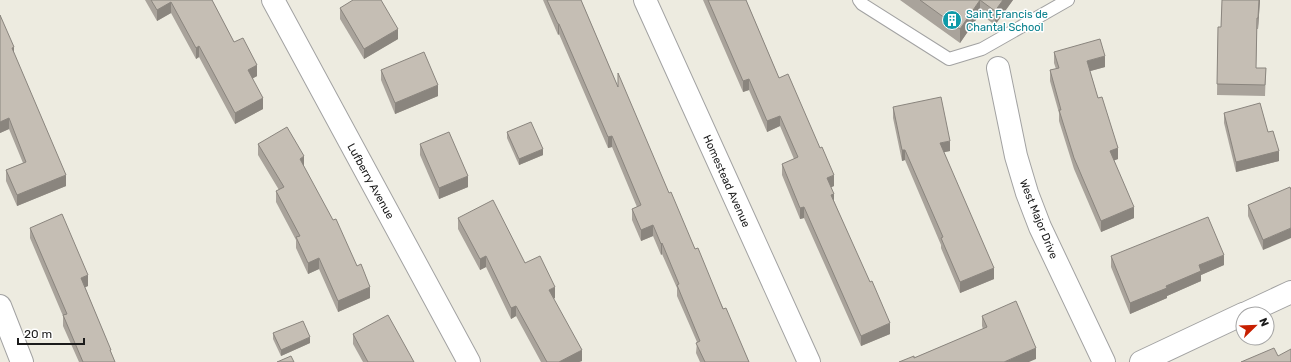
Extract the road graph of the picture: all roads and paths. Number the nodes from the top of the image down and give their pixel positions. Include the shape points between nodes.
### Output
1 (273, 0) edge
2 (645, 0) edge
3 (860, 0) edge
4 (1068, 0) edge
5 (998, 68) dead end
6 (1291, 292) edge
7 (0, 306) edge
8 (1260, 306) edge
9 (1235, 318) edge
10 (22, 362) edge
11 (470, 362) edge
12 (809, 362) edge
13 (1104, 362) edge
14 (1141, 362) edge

1 - 11 street, Lufberry Avenue
2 - 12 street, Homestead Avenue
3 - 4 lane via 862,4 948,59 982,49
5 - 13 street, West Major Drive via 1016,156 1027,193 1040,227
6 - 8 street
7 - 10 street
9 - 14 street

